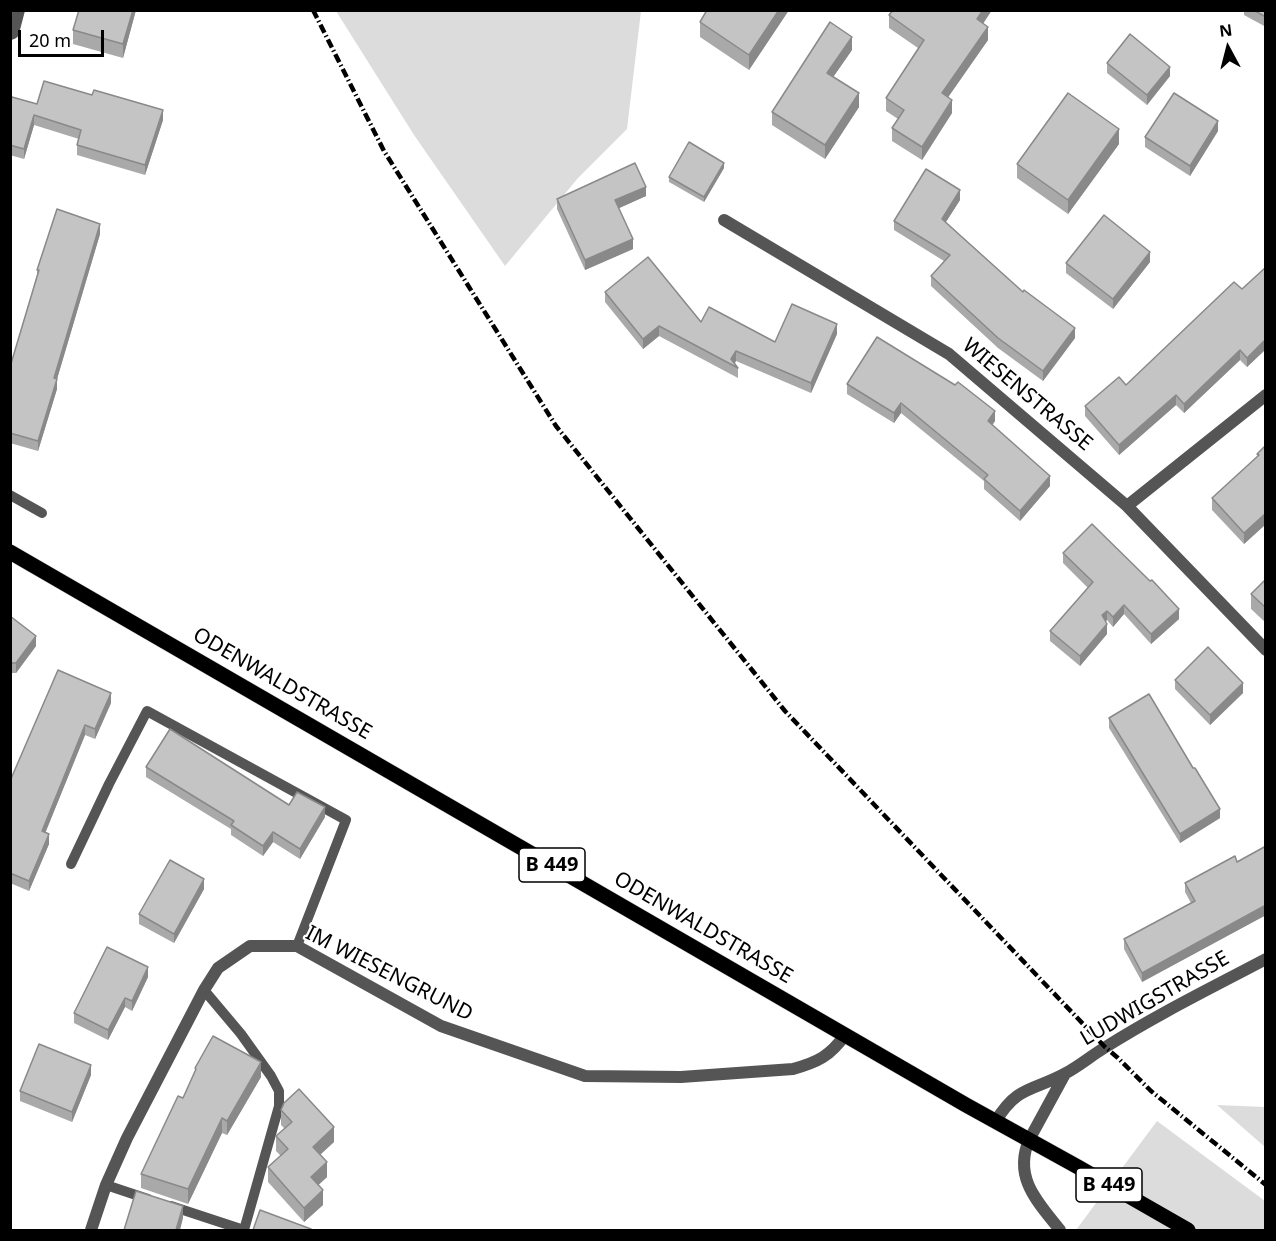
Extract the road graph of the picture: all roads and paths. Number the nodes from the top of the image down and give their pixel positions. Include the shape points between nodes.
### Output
1 (19, 10) edge
2 (10, 34) edge
3 (724, 220) dead end
4 (1266, 395) edge
5 (10, 495) edge
6 (1127, 506) junction
7 (42, 513) dead end
8 (10, 552) edge
9 (1266, 650) edge
10 (71, 864) dead end
11 (297, 946) junction
12 (1266, 959) edge
13 (204, 990) junction
14 (845, 1035) junction
15 (1065, 1074) junction
16 (996, 1121) junction
17 (1029, 1140) junction
18 (106, 1185) junction
19 (91, 1230) edge
20 (1060, 1230) edge
21 (1188, 1230) edge

1 - 2 street
3 - 6 street, WIESENSTRASSE via 949,354
4 - 6 street
5 - 7 lane
6 - 9 street, WIESENSTRASSE
8 - 14 main road, ODENWALDSTRASSE / B 449
10 - 11 lane via 147,711 346,820
11 - 13 street, IM WIESENGRUND via 250,946 218,968
11 - 14 street, IM WIESENGRUND via 441,1026 585,1076 681,1077 793,1069 823,1058
12 - 15 street, LUDWIGSTRASSE via 1105,1047
13 - 18 street, IM WIESENGRUND
13 - 18 lane via 241,1034 279,1091 279,1106 244,1230
14 - 16 main road, ODENWALDSTRASSE / B 449
15 - 16 street, LUDWIGSTRASSE via 1019,1094
15 - 17 street, LUDWIGSTRASSE
16 - 17 main road, ODENWALDSTRASSE / B 449
17 - 20 street, LUDWIGSTRASSE via 1023,1160 1028,1186
17 - 21 main road, ODENWALDSTRASSE / B 449
18 - 19 street, IM WIESENGRUND

